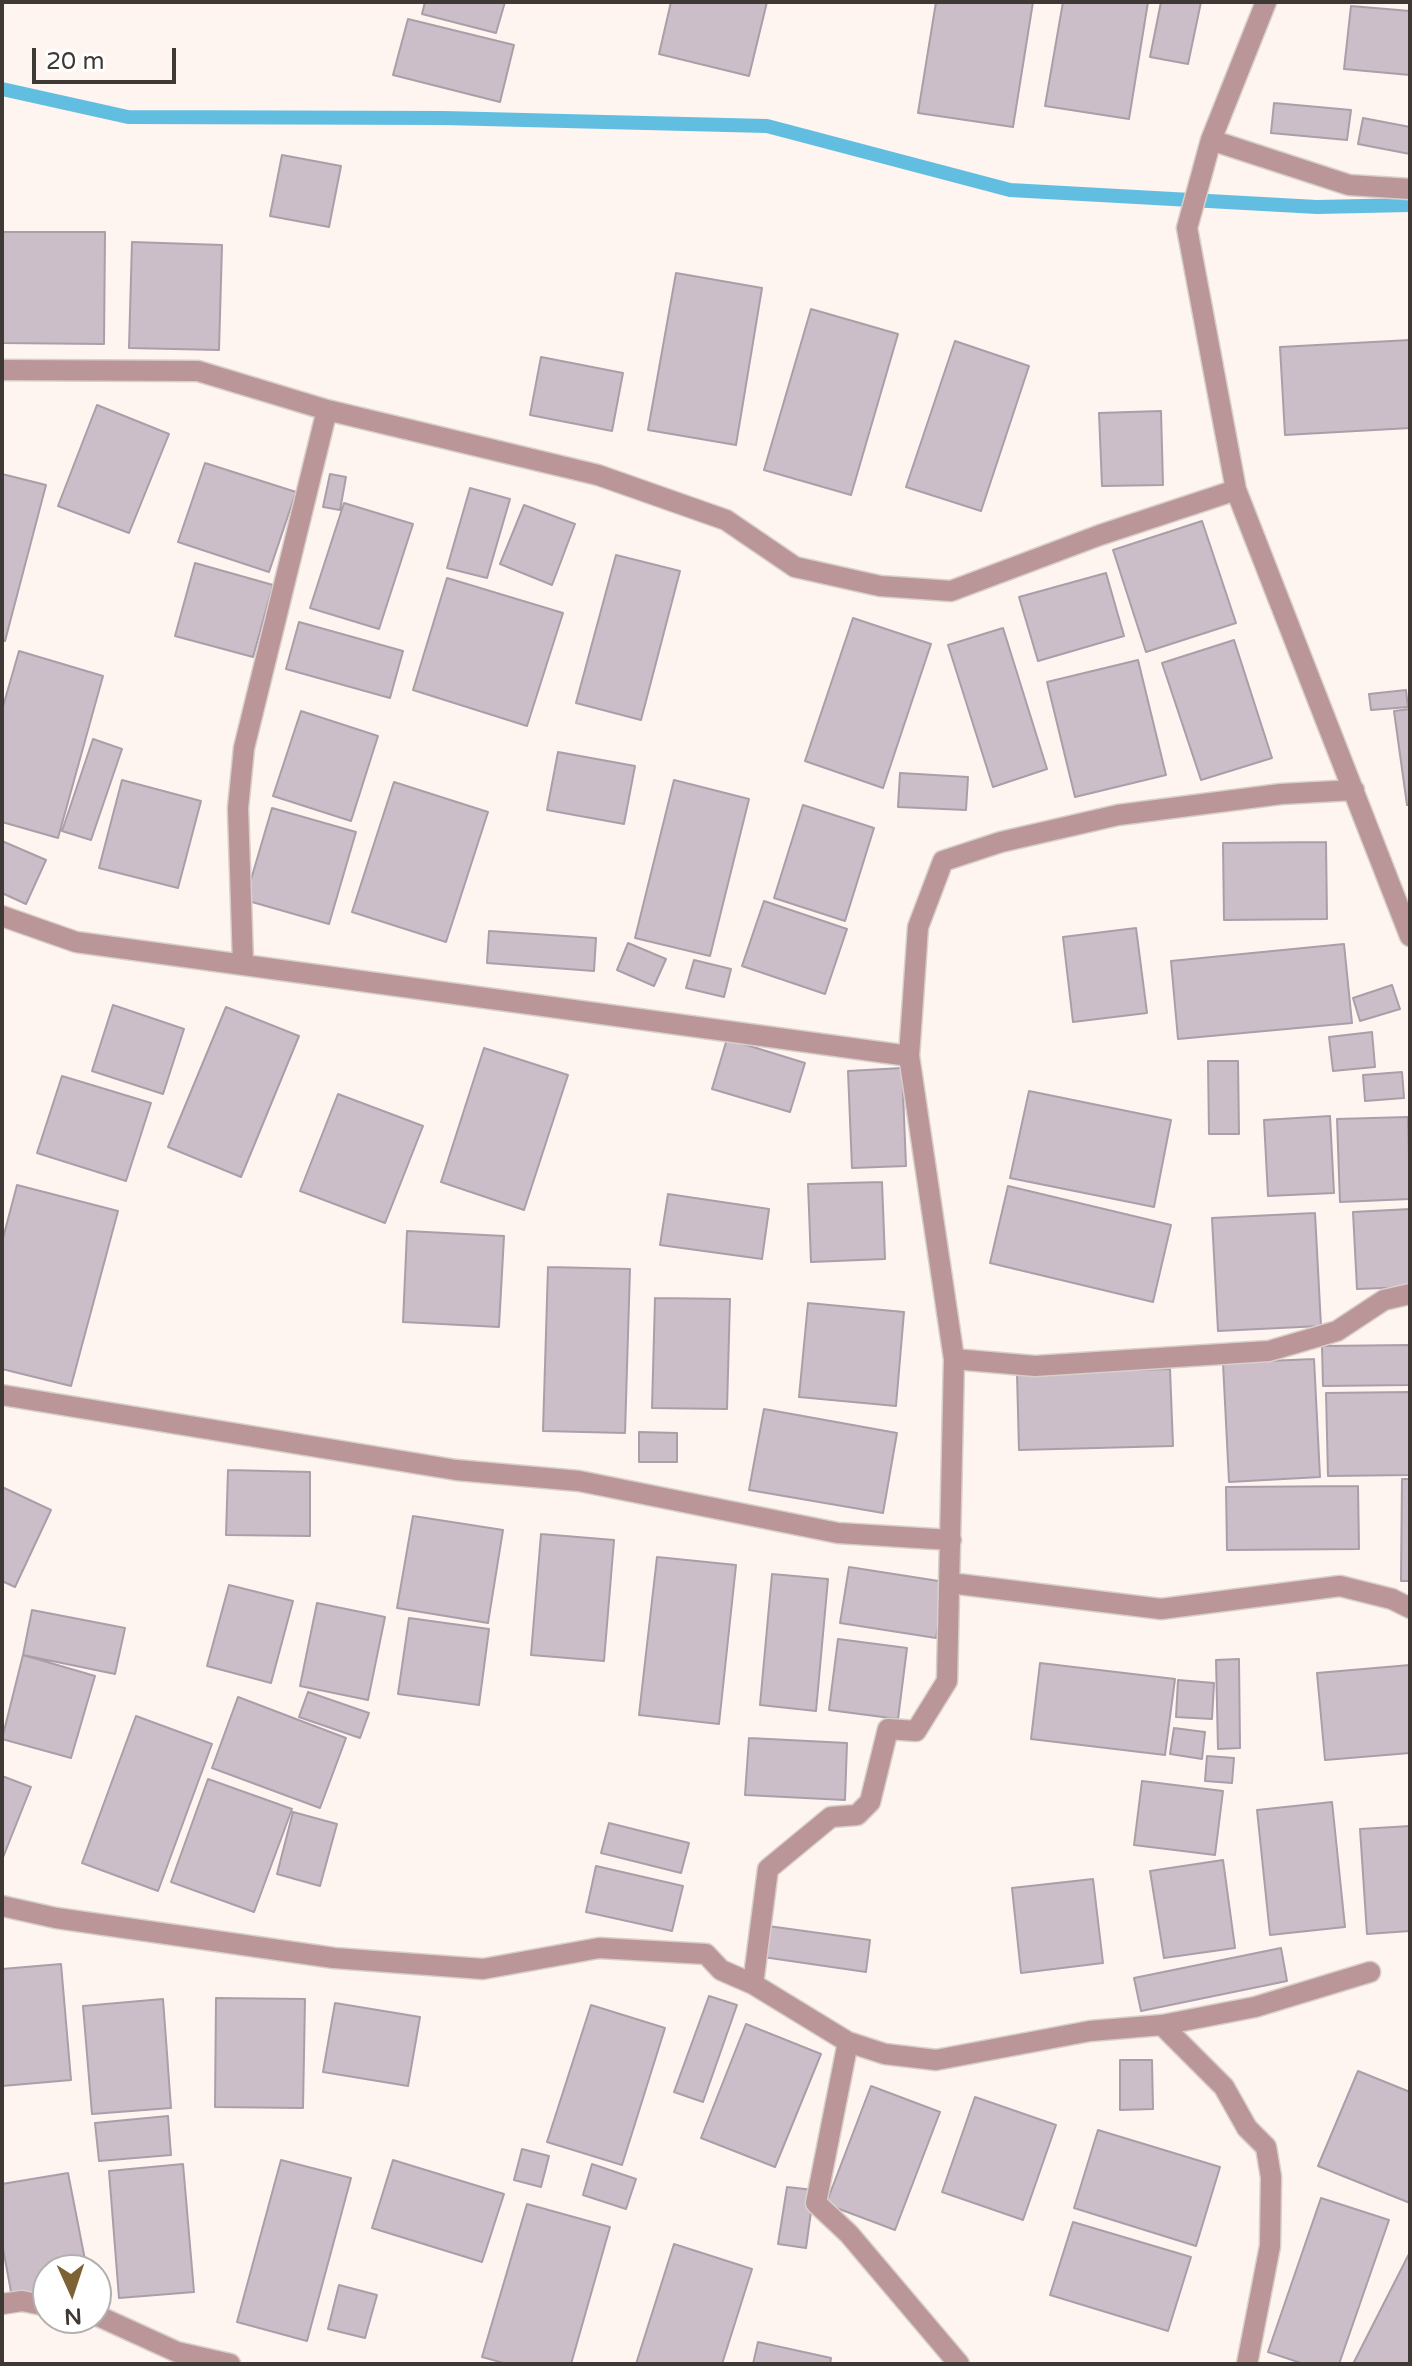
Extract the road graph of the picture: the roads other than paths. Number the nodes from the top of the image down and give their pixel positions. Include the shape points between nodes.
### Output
1 (1266, 2) edge
2 (1211, 140) junction
3 (1410, 189) edge
4 (2, 370) edge
5 (327, 410) junction
6 (1236, 490) junction
7 (1354, 790) junction
8 (2, 916) edge
9 (1410, 936) edge
10 (243, 963) junction
11 (909, 1056) junction
12 (1410, 1294) edge
13 (954, 1359) junction
14 (2, 1395) edge
15 (951, 1540) junction
16 (950, 1583) junction
17 (1410, 1608) edge
18 (2, 1906) edge
19 (1370, 1972) dead end
20 (753, 1984) junction
21 (1162, 2025) junction
22 (848, 2042) junction
23 (32, 2303) edge
24 (2, 2304) edge
25 (112, 2322) edge
26 (230, 2364) edge
27 (959, 2364) edge
28 (1247, 2364) edge

1 - 2 street
2 - 3 street via 1349,185
2 - 6 street via 1187,228
4 - 5 street via 198,371
5 - 6 street via 598,475 726,520 795,567 880,586 951,591
5 - 10 street via 244,748 238,808
6 - 7 street
7 - 9 street
7 - 11 street via 1118,815 943,861 918,927
8 - 10 street via 76,942
10 - 11 street
11 - 13 street
12 - 13 street via 1384,1300 1337,1331 1269,1351 1035,1366
13 - 15 street
14 - 15 street via 456,1470 579,1481 838,1533
15 - 16 street
16 - 17 street via 1161,1609 1340,1586
16 - 20 street via 943,1692 916,1731 888,1729 870,1802 857,1815 831,1817 768,1869
18 - 20 street via 334,1958 438,1966 483,1969 599,1948 706,1954 721,1970
19 - 21 street via 1255,2007
20 - 22 street
21 - 22 street via 1090,2031 936,2060 885,2054
21 - 28 street via 1224,2087 1247,2128 1266,2147 1270,2246
22 - 27 street via 816,2203 849,2234
23 - 24 street
25 - 26 street via 177,2352

